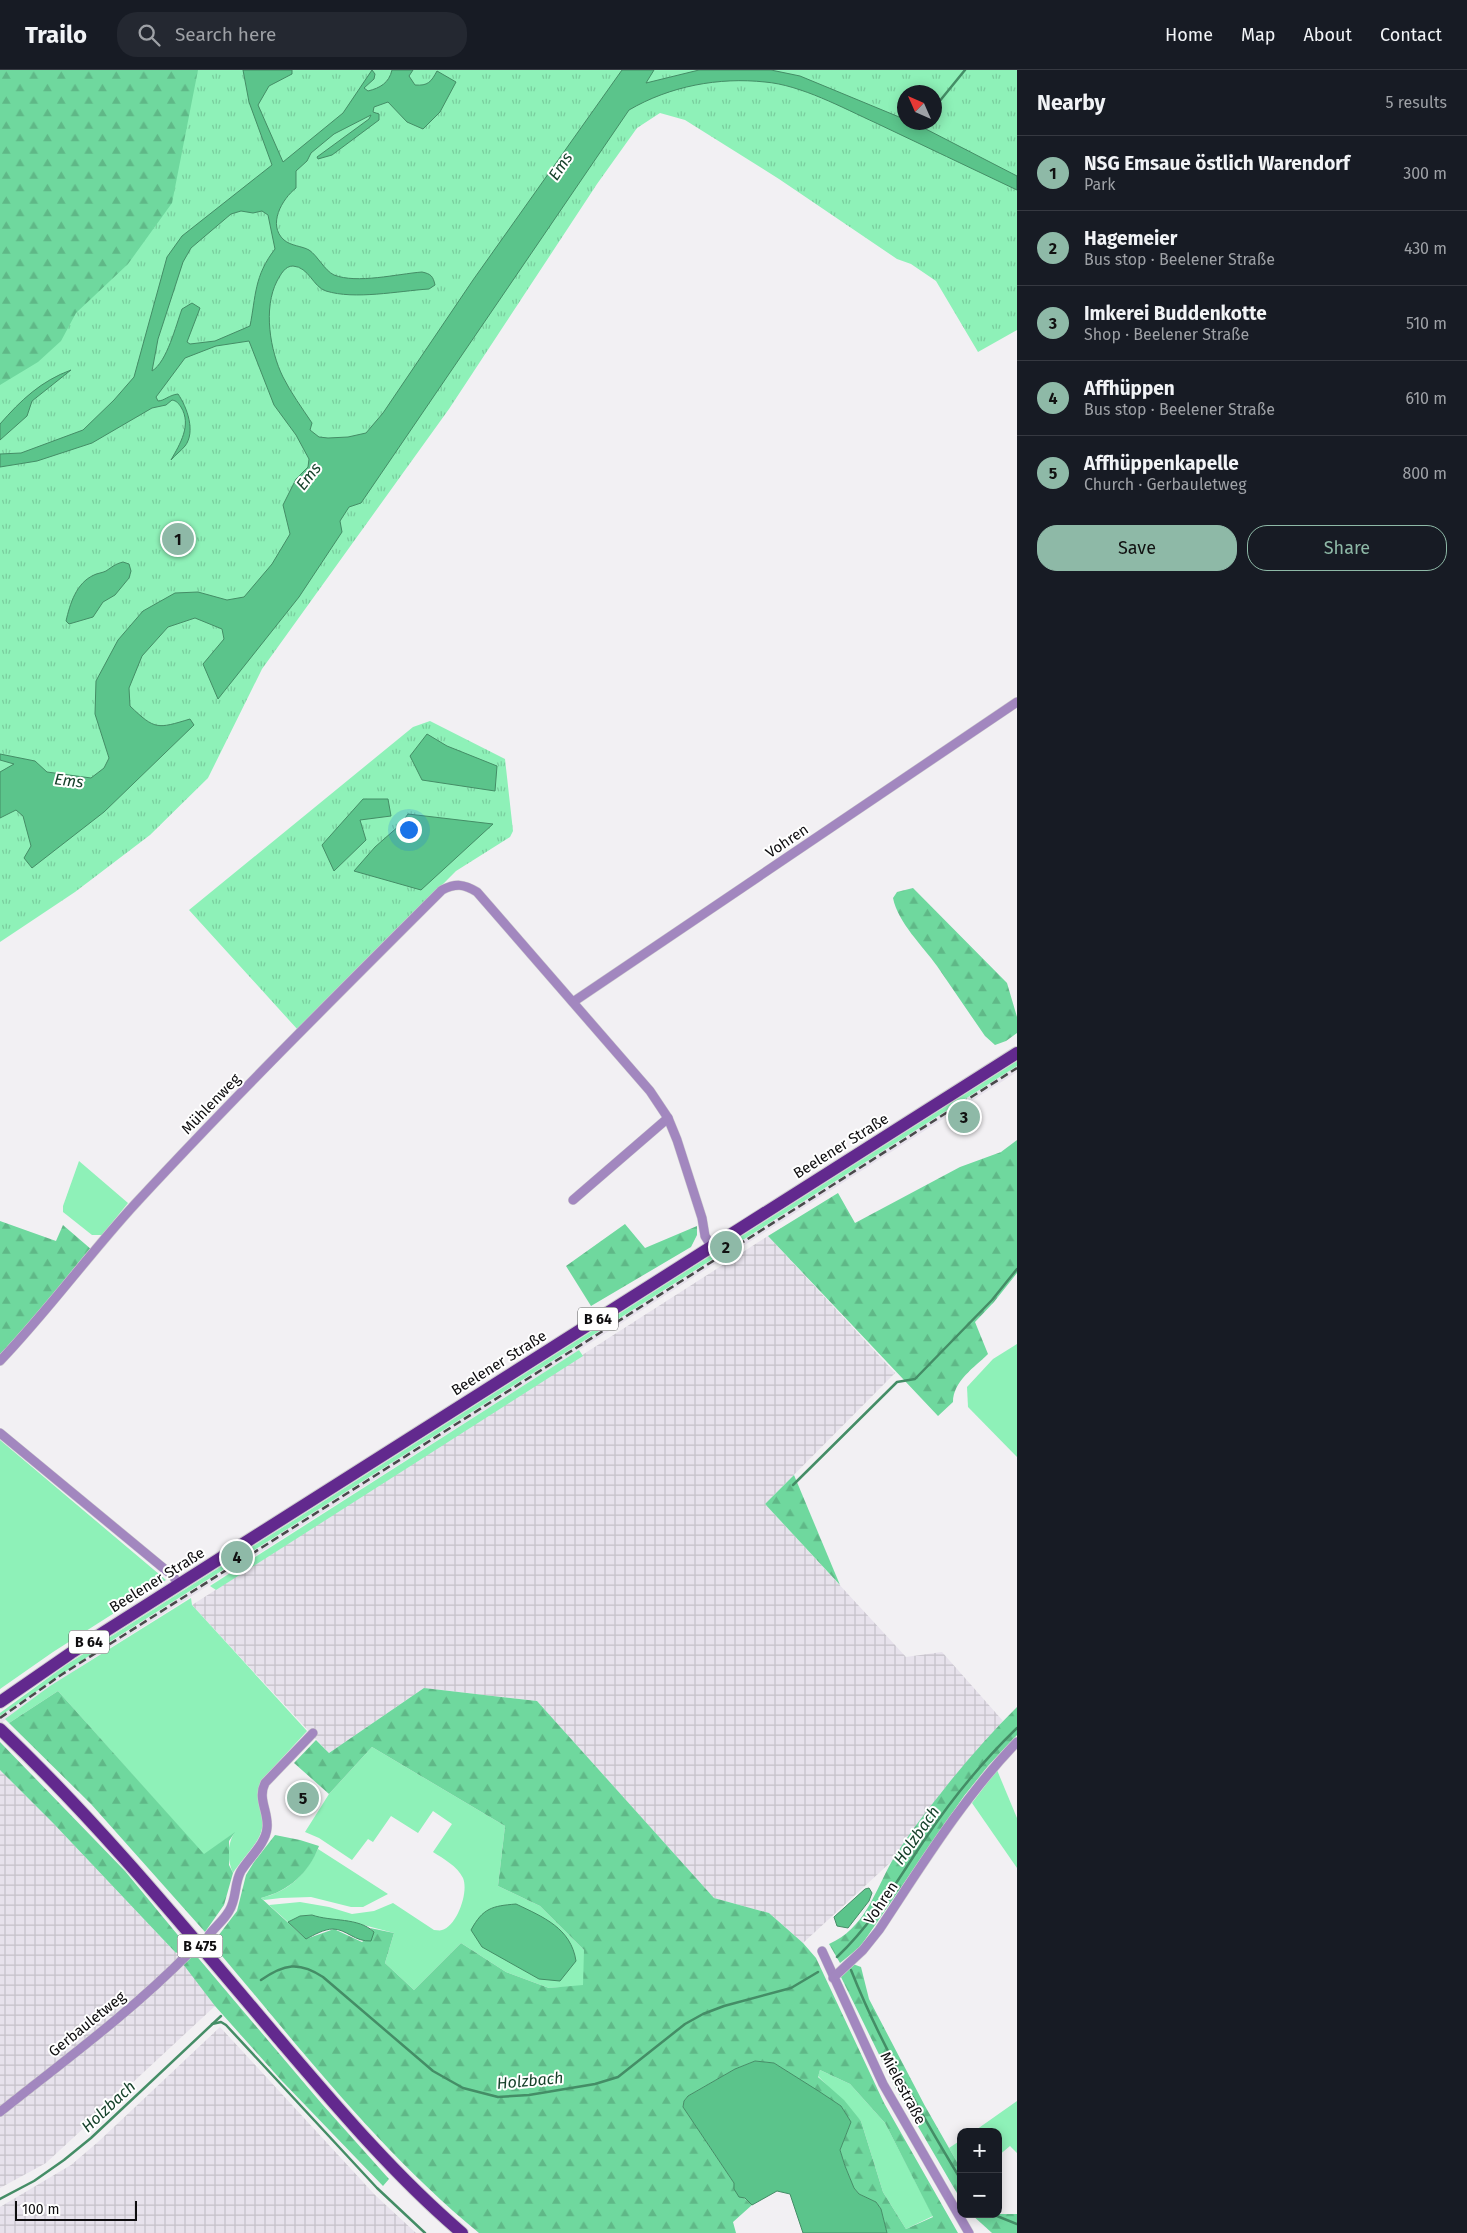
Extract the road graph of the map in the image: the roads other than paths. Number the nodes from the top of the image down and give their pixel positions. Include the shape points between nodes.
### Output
1 (1017, 702) edge
2 (573, 1002) junction
3 (1017, 1053) edge
4 (668, 1118) junction
5 (573, 1200) dead end
6 (712, 1247) junction
7 (0, 1361) edge
8 (0, 1432) edge
9 (179, 1585) junction
10 (0, 1702) edge
11 (0, 1730) edge
12 (313, 1733) dead end
13 (1017, 1742) edge
14 (209, 1935) tunnel mouth
15 (822, 1951) dead end
16 (189, 1953) tunnel mouth
17 (833, 1978) junction
18 (0, 2112) edge
19 (963, 2231) edge
20 (462, 2233) edge

1 - 2 street, Vohren
2 - 4 street via 650,1091
2 - 7 street, Mühlenweg via 477,892 458,884 442,890 281,1051 134,1205
3 - 6 main road, Beelener Straße / B 64
4 - 5 street
4 - 6 street via 678,1140 705,1236
6 - 9 main road, Beelener Straße / B 64
8 - 9 street via 173,1576
9 - 10 main road, Beelener Straße / B 64
11 - 20 main road, B 475 via 84,1813 381,2154
12 - 14 street via 260,1792 268,1828 265,1838 239,1874 234,1903
13 - 17 street, Vohren via 967,1799 879,1930
15 - 17 street, Mielestraße
16 - 18 street, Gerbauletweg via 165,1978
17 - 19 street, Mielestraße via 883,2084

